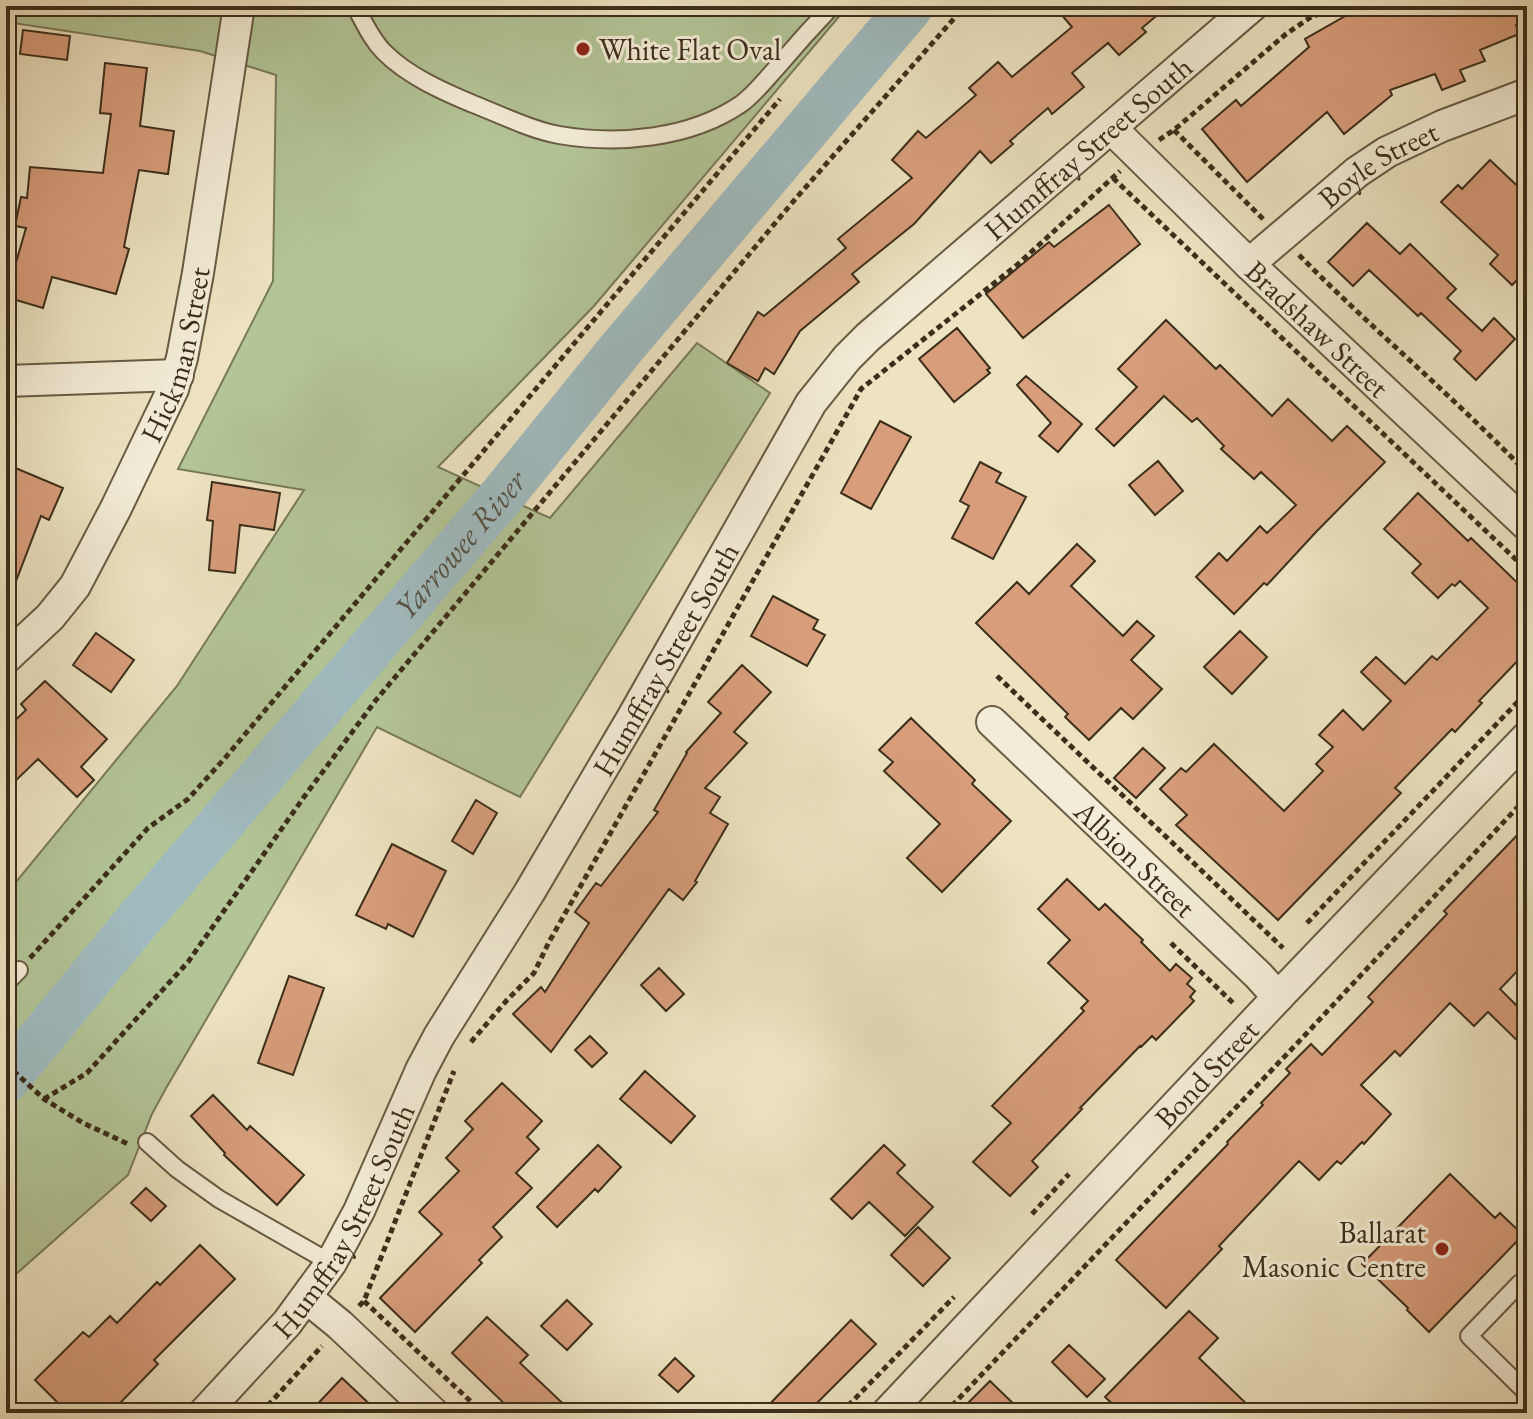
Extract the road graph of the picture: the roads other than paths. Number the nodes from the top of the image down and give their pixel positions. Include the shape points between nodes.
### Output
1 (239, 6) edge
2 (355, 6) edge
3 (832, 6) edge
4 (1252, 6) edge
5 (1527, 94) edge
6 (1111, 128) junction
7 (1249, 264) junction
8 (178, 375) junction
9 (6, 381) edge
10 (1527, 525) edge
11 (6, 658) edge
12 (992, 722) dead end
13 (1527, 737) edge
14 (19, 970) road end
15 (6, 983) edge
16 (1278, 997) junction
17 (147, 1142) road end
18 (331, 1263) junction
19 (1527, 1290) edge
20 (307, 1298) junction
21 (1527, 1393) edge
22 (204, 1413) edge
23 (433, 1413) edge
24 (887, 1413) edge

1 - 8 street, Hickman Street
2 - 3 lane via 386,54 443,90 556,134 617,139 698,125 742,103
4 - 6 street, Humffray Street South
5 - 7 street, Boyle Street via 1394,148 1357,172
6 - 7 street, Bradshaw Street
6 - 18 street, Humffray Street South via 868,337 811,403 623,734 439,1036
7 - 10 street, Bradshaw Street
8 - 9 street
8 - 11 street, Hickman Street via 75,586
12 - 16 street, Albion Street
13 - 16 street, Bond Street
14 - 15 lane
16 - 24 street, Bond Street
17 - 18 lane via 219,1199
18 - 20 street, Humffray Street South
19 - 21 lane via 1520,1283 1469,1336
20 - 22 street, Humffray Street South
20 - 23 street

